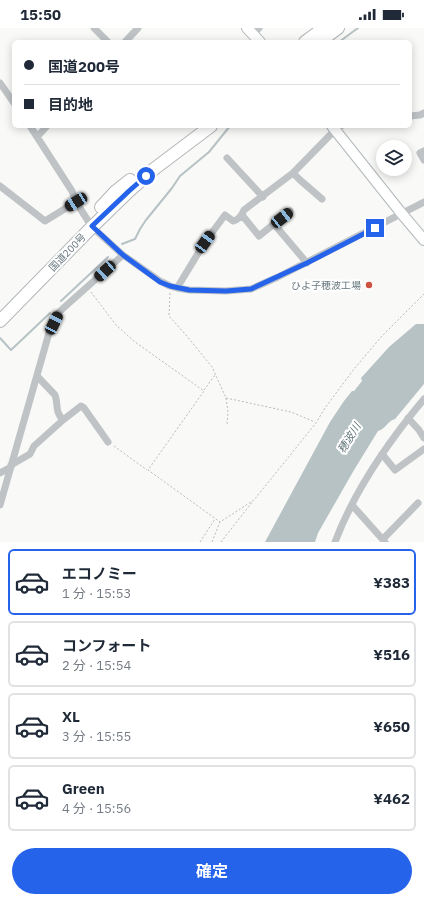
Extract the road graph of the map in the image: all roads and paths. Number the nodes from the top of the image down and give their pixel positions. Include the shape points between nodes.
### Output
1 (94, 28) edge
2 (138, 28) edge
3 (324, 28) edge
4 (338, 28) edge
5 (106, 40) edge
6 (127, 40) edge
7 (308, 40) edge
8 (323, 40) edge
9 (0, 83) edge
10 (12, 100) edge
11 (424, 113) edge
12 (412, 116) edge
13 (31, 128) edge
14 (45, 128) edge
15 (205, 128) edge
16 (335, 128) edge
17 (337, 128) edge
18 (37, 137) junction
19 (424, 151) edge
20 (227, 158) dead end
21 (424, 160) edge
22 (293, 173) junction
23 (0, 186) edge
24 (263, 197) junction
25 (322, 199) dead end
26 (76, 202) junction
27 (424, 202) edge
28 (290, 212) dead end
29 (402, 214) junction
30 (242, 215) junction
31 (90, 224) junction
32 (274, 224) junction
33 (424, 240) edge
34 (123, 255) junction
35 (307, 263) junction
36 (87, 287) junction
37 (174, 287) junction
38 (424, 294) edge
39 (0, 311) edge
40 (0, 321) edge
41 (215, 375) junction
42 (37, 376) junction
43 (204, 391) junction
44 (226, 398) junction
45 (424, 399) edge
46 (408, 418) junction
47 (63, 420) junction
48 (316, 423) junction
49 (227, 424) dead end
50 (424, 438) edge
51 (108, 442) joint
52 (424, 449) edge
53 (382, 454) junction
54 (11, 466) junction
55 (148, 470) junction
56 (0, 473) edge
57 (254, 500) junction
58 (418, 503) dead end
59 (0, 505) edge
60 (352, 505) junction
61 (216, 518) junction
62 (220, 522) junction
63 (384, 540) edge
64 (200, 542) edge
65 (212, 542) edge
66 (221, 542) edge
67 (335, 542) edge

1 - 5 street
2 - 6 street
3 - 7 highway
4 - 8 highway
9 - 10 street
11 - 12 street
13 - 18 street
14 - 18 street
15 - 31 highway, 国道200号
16 - 22 street
17 - 29 street
18 - 26 street via 72,191
19 - 21 street via 420,153
20 - 24 street
22 - 24 street
22 - 25 street
23 - 26 street via 45,221
24 - 30 street via 244,210
26 - 31 street
27 - 29 street
28 - 32 street
29 - 33 street
29 - 35 street
30 - 32 street via 259,236
30 - 37 street via 233,220 225,215
31 - 34 street
31 - 39 highway, 国道200号
31 - 40 highway, 国道200号
32 - 35 street
34 - 36 street
34 - 37 street via 160,282
35 - 37 street via 251,289 226,291
36 - 42 street via 59,312 49,333
36 - 43 path via 116,325 135,342
37 - 41 path via 169,316 212,367
38 - 48 path via 354,368
41 - 43 path
41 - 44 path
42 - 47 street via 55,395 57,410
42 - 54 street
43 - 55 path
44 - 48 path via 291,412
44 - 49 path
45 - 46 street
46 - 50 street
46 - 53 street
47 - 51 street via 81,406
47 - 54 street via 34,446 30,454
48 - 57 path
51 - 55 path
52 - 53 street via 395,470
53 - 60 street
54 - 56 street
54 - 59 street
55 - 61 path
57 - 62 path
57 - 66 path
58 - 63 street
60 - 63 street
60 - 67 street
61 - 62 path
61 - 64 path
62 - 65 path

